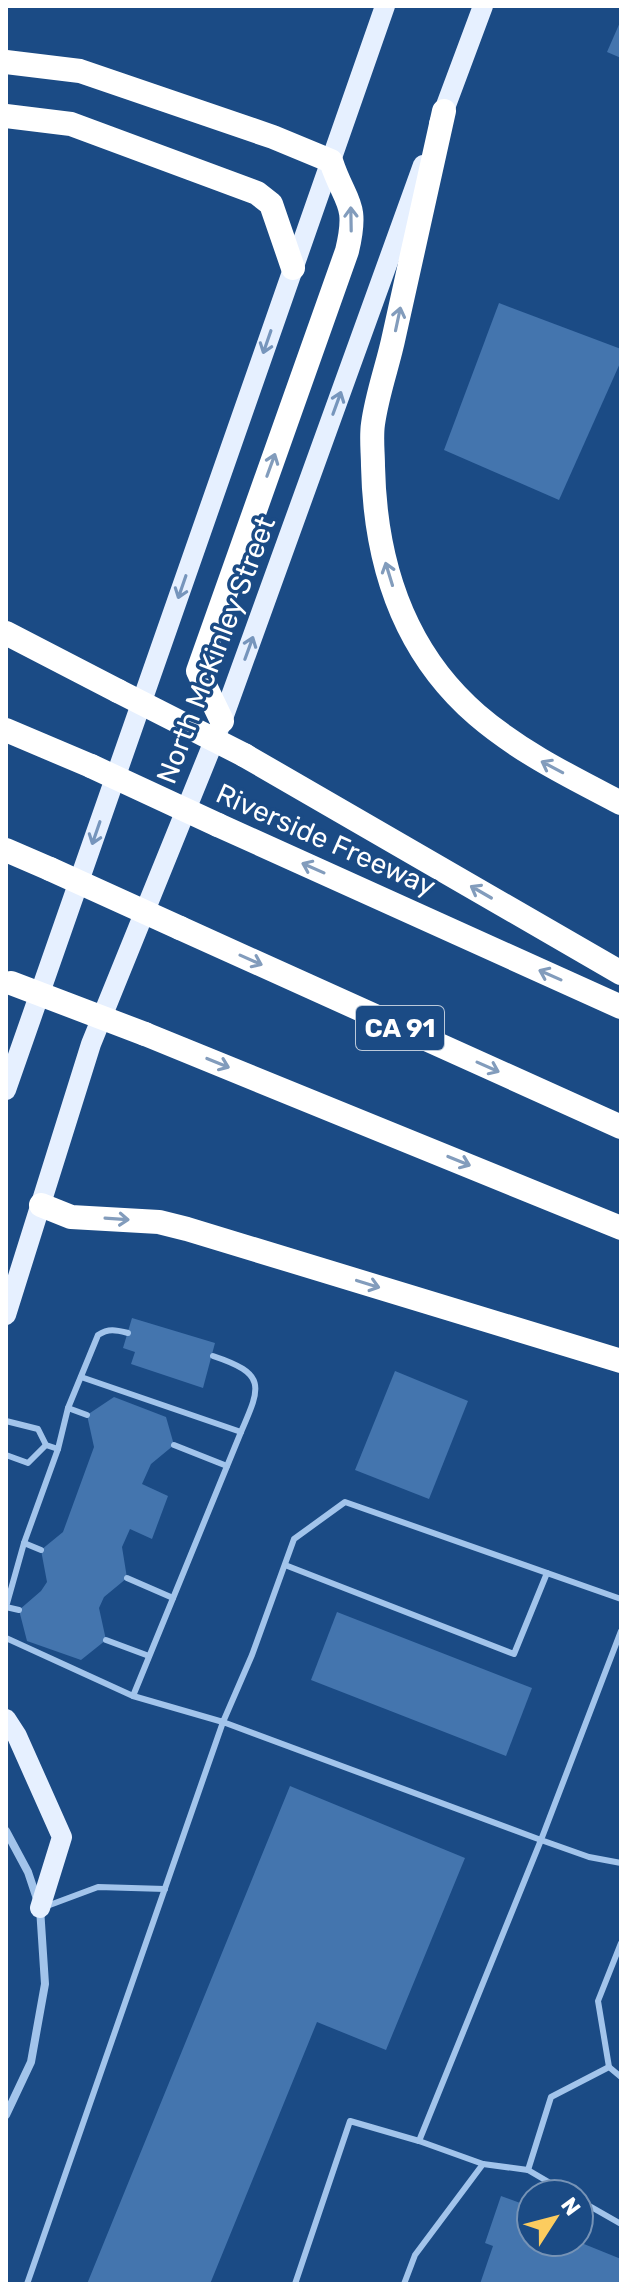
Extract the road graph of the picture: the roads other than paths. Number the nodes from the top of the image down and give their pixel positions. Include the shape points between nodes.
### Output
1 (385, 6) edge
2 (483, 6) edge
3 (6, 62) edge
4 (444, 111) junction
5 (6, 116) edge
6 (331, 161) junction
7 (293, 268) junction
8 (6, 633) edge
9 (222, 721) junction
10 (6, 730) edge
11 (621, 803) edge
12 (6, 850) edge
13 (621, 973) edge
14 (9, 982) edge
15 (621, 1007) edge
16 (6, 1090) edge
17 (621, 1127) edge
18 (41, 1205) junction
19 (621, 1228) edge
20 (6, 1315) edge
21 (128, 1333) dead end
22 (213, 1356) dead end
23 (621, 1361) edge
24 (81, 1377) junction
25 (68, 1408) junction
26 (87, 1415) dead end
27 (6, 1421) edge
28 (241, 1432) junction
29 (46, 1445) junction
30 (174, 1445) dead end
31 (58, 1449) junction
32 (6, 1455) edge
33 (227, 1466) junction
34 (24, 1543) junction
35 (41, 1550) dead end
36 (285, 1565) junction
37 (547, 1573) junction
38 (127, 1578) dead end
39 (173, 1598) junction
40 (621, 1599) edge
41 (6, 1607) edge
42 (19, 1610) dead end
43 (621, 1631) edge
44 (6, 1638) edge
45 (106, 1640) dead end
46 (149, 1656) junction
47 (133, 1696) junction
48 (6, 1719) edge
49 (223, 1722) junction
50 (6, 1831) edge
51 (541, 1840) junction
52 (621, 1863) edge
53 (165, 1889) junction
54 (40, 1908) junction
55 (621, 1943) edge
56 (609, 2067) junction
57 (621, 2077) edge
58 (6, 2115) edge
59 (419, 2141) junction
60 (483, 2164) junction
61 (528, 2170) junction
62 (542, 2178) edge
63 (595, 2209) edge
64 (621, 2224) edge
65 (27, 2284) edge
66 (295, 2284) edge
67 (404, 2284) edge

1 - 6 main road, North McKinley Street
2 - 4 main road, North McKinley Street
3 - 6 highway via 80,71
9 -> 4 main road, North McKinley Street
11 -> 4 highway via 507,739 448,686 407,623 380,546 373,425
5 - 7 highway via 71,124 257,193 271,204
6 - 7 main road, North McKinley Street
9 -> 6 highway via 198,671 353,226 350,202
7 -> 16 main road, North McKinley Street
13 -> 8 highway, bridge via 244,755
9 - 18 main road, North McKinley Street via 91,1044
15 -> 10 highway, Riverside Freeway, bridge
12 -> 17 highway, CA 91, bridge
14 -> 19 highway, bridge
18 - 20 main road, North McKinley Street
18 -> 23 highway via 71,1217 159,1222 187,1229
21 - 24 lane via 115,1329 98,1335
22 - 28 lane via 241,1368 255,1386 256,1397
24 - 25 lane
24 - 28 lane
25 - 26 lane
25 - 31 lane
27 - 29 lane via 38,1429
28 - 33 lane
29 - 31 lane
29 - 32 lane via 28,1463
30 - 33 lane
31 - 34 lane
33 - 39 lane
34 - 35 lane
34 - 41 lane
36 - 37 lane via 294,1539 345,1502
36 - 37 lane via 514,1654
36 - 49 lane
37 - 40 lane
38 - 39 lane
39 - 46 lane
41 - 42 lane
43 - 51 lane
44 - 47 lane
45 - 46 lane
46 - 47 lane
47 - 49 lane
48 - 54 main road via 62,1837
49 - 51 lane
49 - 53 lane
50 - 54 street
51 - 52 lane
51 - 59 lane
53 - 54 lane via 98,1887
53 - 65 lane
54 - 58 street via 45,1984 31,2062
55 - 56 lane via 598,2001
56 - 57 lane
56 - 61 lane via 551,2097
59 - 60 lane
59 - 66 lane via 350,2121
60 - 61 lane
60 - 67 lane via 415,2255
61 - 62 lane
63 - 64 lane

